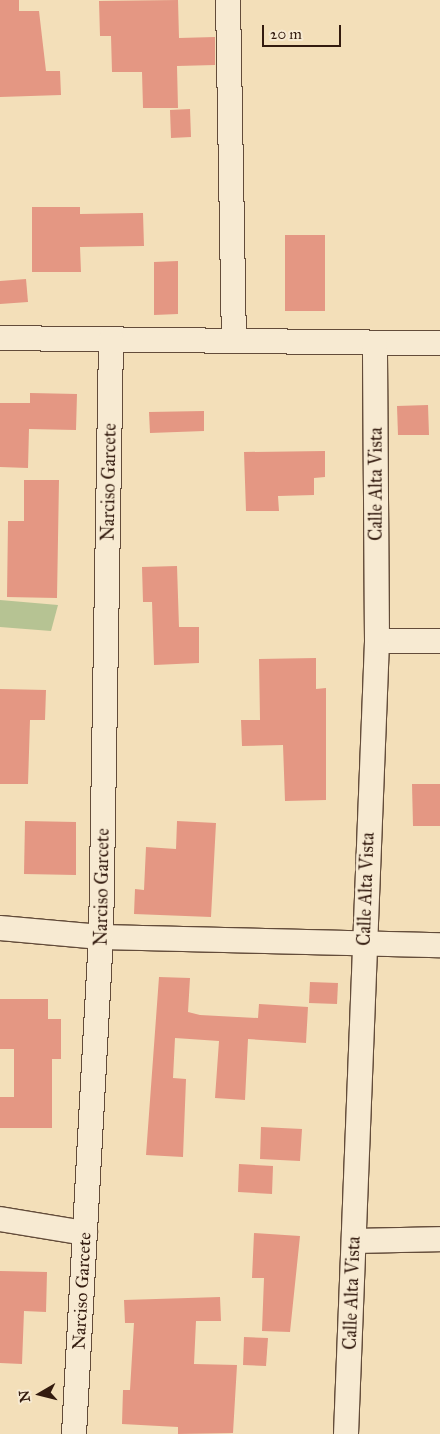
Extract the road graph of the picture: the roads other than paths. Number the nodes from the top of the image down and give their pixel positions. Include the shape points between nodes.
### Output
1 (228, 0) edge
2 (0, 338) edge
3 (234, 338) junction
4 (111, 339) junction
5 (375, 343) junction
6 (440, 343) edge
7 (377, 641) junction
8 (440, 641) edge
9 (0, 928) edge
10 (101, 936) junction
11 (364, 945) junction
12 (440, 945) edge
13 (0, 1219) edge
14 (85, 1233) junction
15 (440, 1238) edge
16 (354, 1241) junction
17 (74, 1434) edge
18 (346, 1434) edge

1 - 3 street
2 - 4 street
3 - 4 street
3 - 5 street
4 - 10 street, Narciso Garcete
5 - 6 street
5 - 7 street, Calle Alta Vista
7 - 8 street
7 - 11 street, Calle Alta Vista
9 - 10 street
10 - 11 street
10 - 14 street, Narciso Garcete
11 - 12 street
11 - 16 street, Calle Alta Vista
13 - 14 street
14 - 17 street, Narciso Garcete
15 - 16 street
16 - 18 street, Calle Alta Vista

